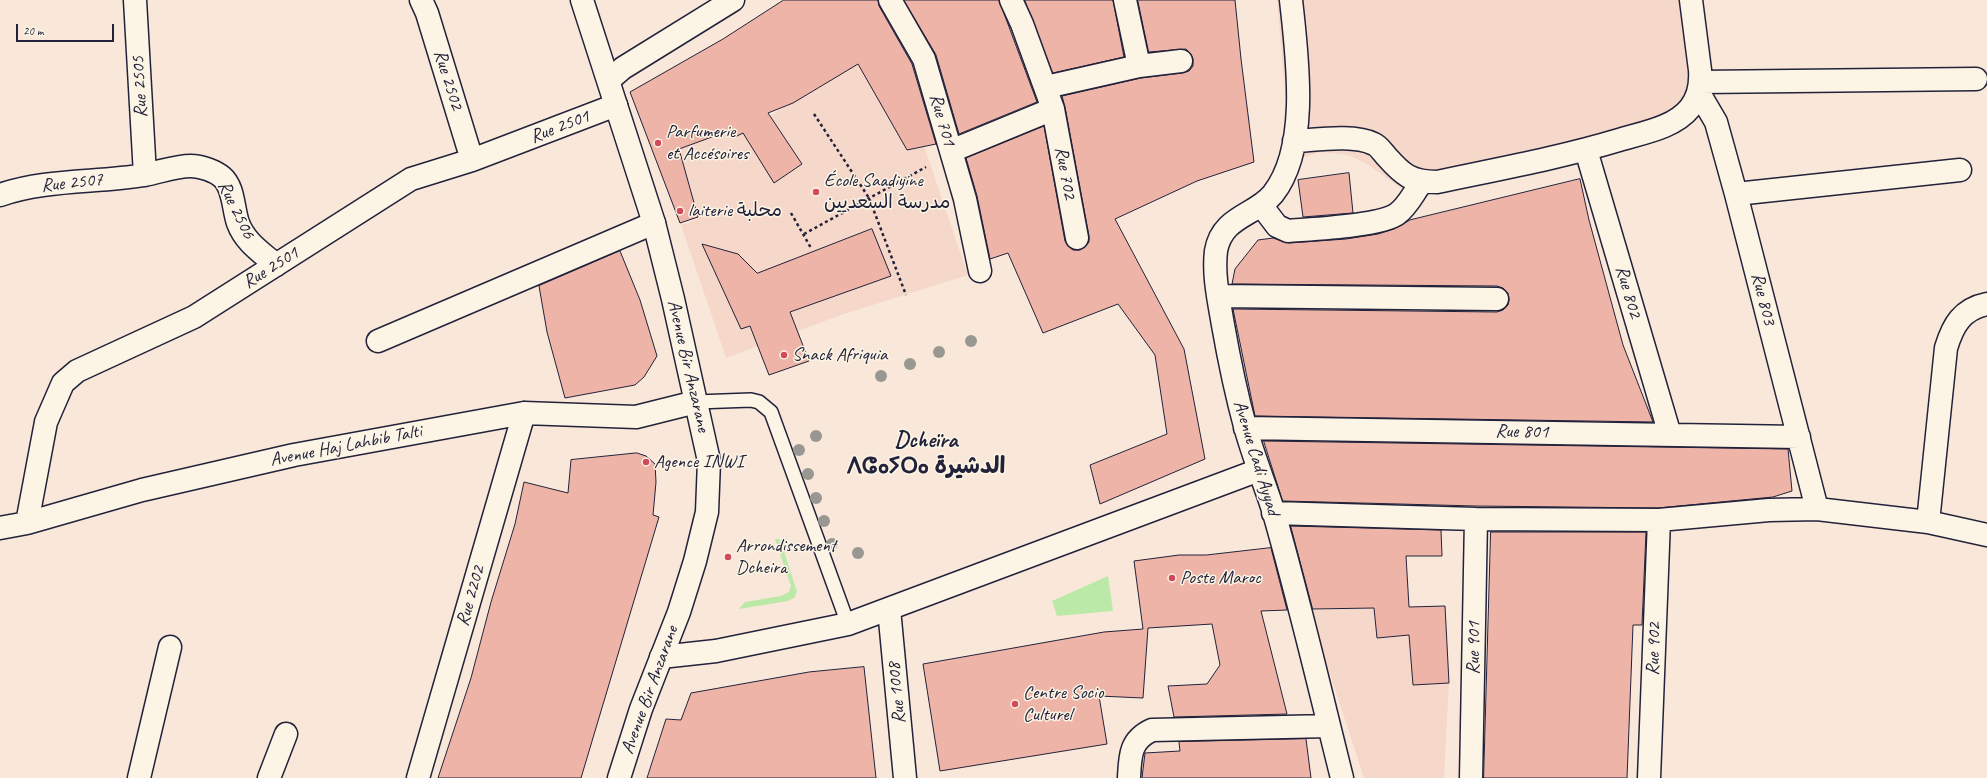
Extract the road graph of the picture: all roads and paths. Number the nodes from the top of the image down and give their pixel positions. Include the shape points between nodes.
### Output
1 (135, 0) edge
2 (422, 0) edge
3 (582, 0) edge
4 (733, 0) edge
5 (890, 0) edge
6 (1011, 0) edge
7 (1125, 0) edge
8 (1291, 0) edge
9 (1691, 0) edge
10 (1181, 60) dead end
11 (1139, 66) junction
12 (1976, 79) dead end
13 (609, 80) junction
14 (1046, 87) junction
15 (1700, 87) junction
16 (616, 105) junction
17 (1053, 109) junction
18 (814, 114) dead end
19 (1586, 150) junction
20 (951, 151) junction
21 (1292, 151) junction
22 (472, 160) junction
23 (932, 164) dead end
24 (1960, 170) dead end
25 (145, 175) junction
26 (1422, 182) junction
27 (1736, 194) junction
28 (0, 195) edge
29 (869, 198) junction
30 (1261, 205) junction
31 (792, 213) dead end
32 (654, 223) junction
33 (804, 234) junction
34 (1077, 238) dead end
35 (811, 248) dead end
36 (276, 265) junction
37 (980, 271) dead end
38 (906, 295) dead end
39 (1218, 296) junction
40 (1497, 299) dead end
41 (1987, 304) edge
42 (378, 341) dead end
43 (696, 402) junction
44 (524, 413) junction
45 (1245, 428) junction
46 (1670, 434) junction
47 (1799, 437) junction
48 (1259, 470) junction
49 (1816, 509) junction
50 (1274, 512) junction
51 (1476, 519) junction
52 (1659, 520) junction
53 (1928, 522) junction
54 (27, 523) junction
55 (0, 528) edge
56 (1987, 535) edge
57 (889, 609) junction
58 (848, 624) junction
59 (170, 647) dead end
60 (661, 658) junction
61 (1329, 726) junction
62 (286, 734) dead end
63 (139, 778) edge
64 (269, 778) edge
65 (418, 778) edge
66 (619, 778) edge
67 (905, 778) edge
68 (1129, 778) edge
69 (1342, 778) edge
70 (1471, 778) edge
71 (1649, 778) edge

1 - 25 street, Rue 2505
2 - 22 street, Rue 2502
3 - 13 street, Avenue Bir Anzarane
4 - 13 street via 623,68
5 - 20 street, Rue 701 via 924,60
6 - 14 street, Rue 702
7 - 11 street
8 - 21 street via 1298,95
9 - 15 street
10 - 11 street
11 - 14 street
12 - 15 street
13 - 16 street, Avenue Bir Anzarane
14 - 17 street, Rue 702
15 - 19 street via 1690,108 1676,119 1659,128
15 - 27 street, Rue 803 via 1716,122
16 - 22 street, Rue 2501
16 - 32 street, Avenue Bir Anzarane
17 - 20 street
17 - 34 street, Rue 702
18 - 29 path
19 - 26 street via 1437,182
19 - 46 street, Rue 802
20 - 37 street, Rue 701 via 965,199
21 - 26 street via 1346,139 1375,144 1398,169
21 - 30 street, Avenue Cadi Ayyad via 1272,194
22 - 36 street, Rue 2501 via 411,179
23 - 29 path
24 - 27 street
25 - 28 street, Rue 2507 via 34,187
25 - 36 street, Rue 2506 via 179,166 194,166 224,178 238,223 247,240
26 - 30 street via 1398,214 1369,222 1288,231 1277,226
27 - 47 street, Rue 803
29 - 33 path
29 - 38 path
30 - 39 street, Avenue Cadi Ayyad via 1238,217 1222,234 1216,249
31 - 33 path
32 - 42 street
32 - 43 street, Avenue Bir Anzarane
33 - 35 path
36 - 54 street, Rue 2501 via 194,317 77,371 63,383 46,422
39 - 40 street
39 - 45 street, Avenue Cadi Ayyad
41 - 53 street via 1958,320 1946,348
43 - 44 street, Avenue Haj Lahbib Talti via 636,417
43 - 58 lane via 751,400 759,402 771,412
43 - 60 street, Avenue Bir Anzarane via 709,461 707,512 695,561
44 - 54 street, Avenue Haj Lahbib Talti via 294,455 142,490
44 - 65 street, Rue 2202
45 - 46 street, Rue 801
45 - 48 street, Avenue Cadi Ayyad
46 - 47 street, Rue 801
47 - 49 street, Rue 803
48 - 50 street, Avenue Cadi Ayyad
48 - 57 street
49 - 52 street via 1769,510
49 - 53 street
50 - 51 street
50 - 61 street, Avenue Cadi Ayyad
51 - 52 street
51 - 70 street, Rue 901
52 - 71 street, Rue 902
53 - 56 street
54 - 55 street, Avenue Haj Lahbib Talti
57 - 58 street
57 - 67 street, Rue 1008
58 - 60 street via 716,651
59 - 63 street
60 - 66 street, Avenue Bir Anzarane
61 - 68 street via 1152,730 1142,734 1132,751
61 - 69 street, Avenue Cadi Ayyad
62 - 64 street

